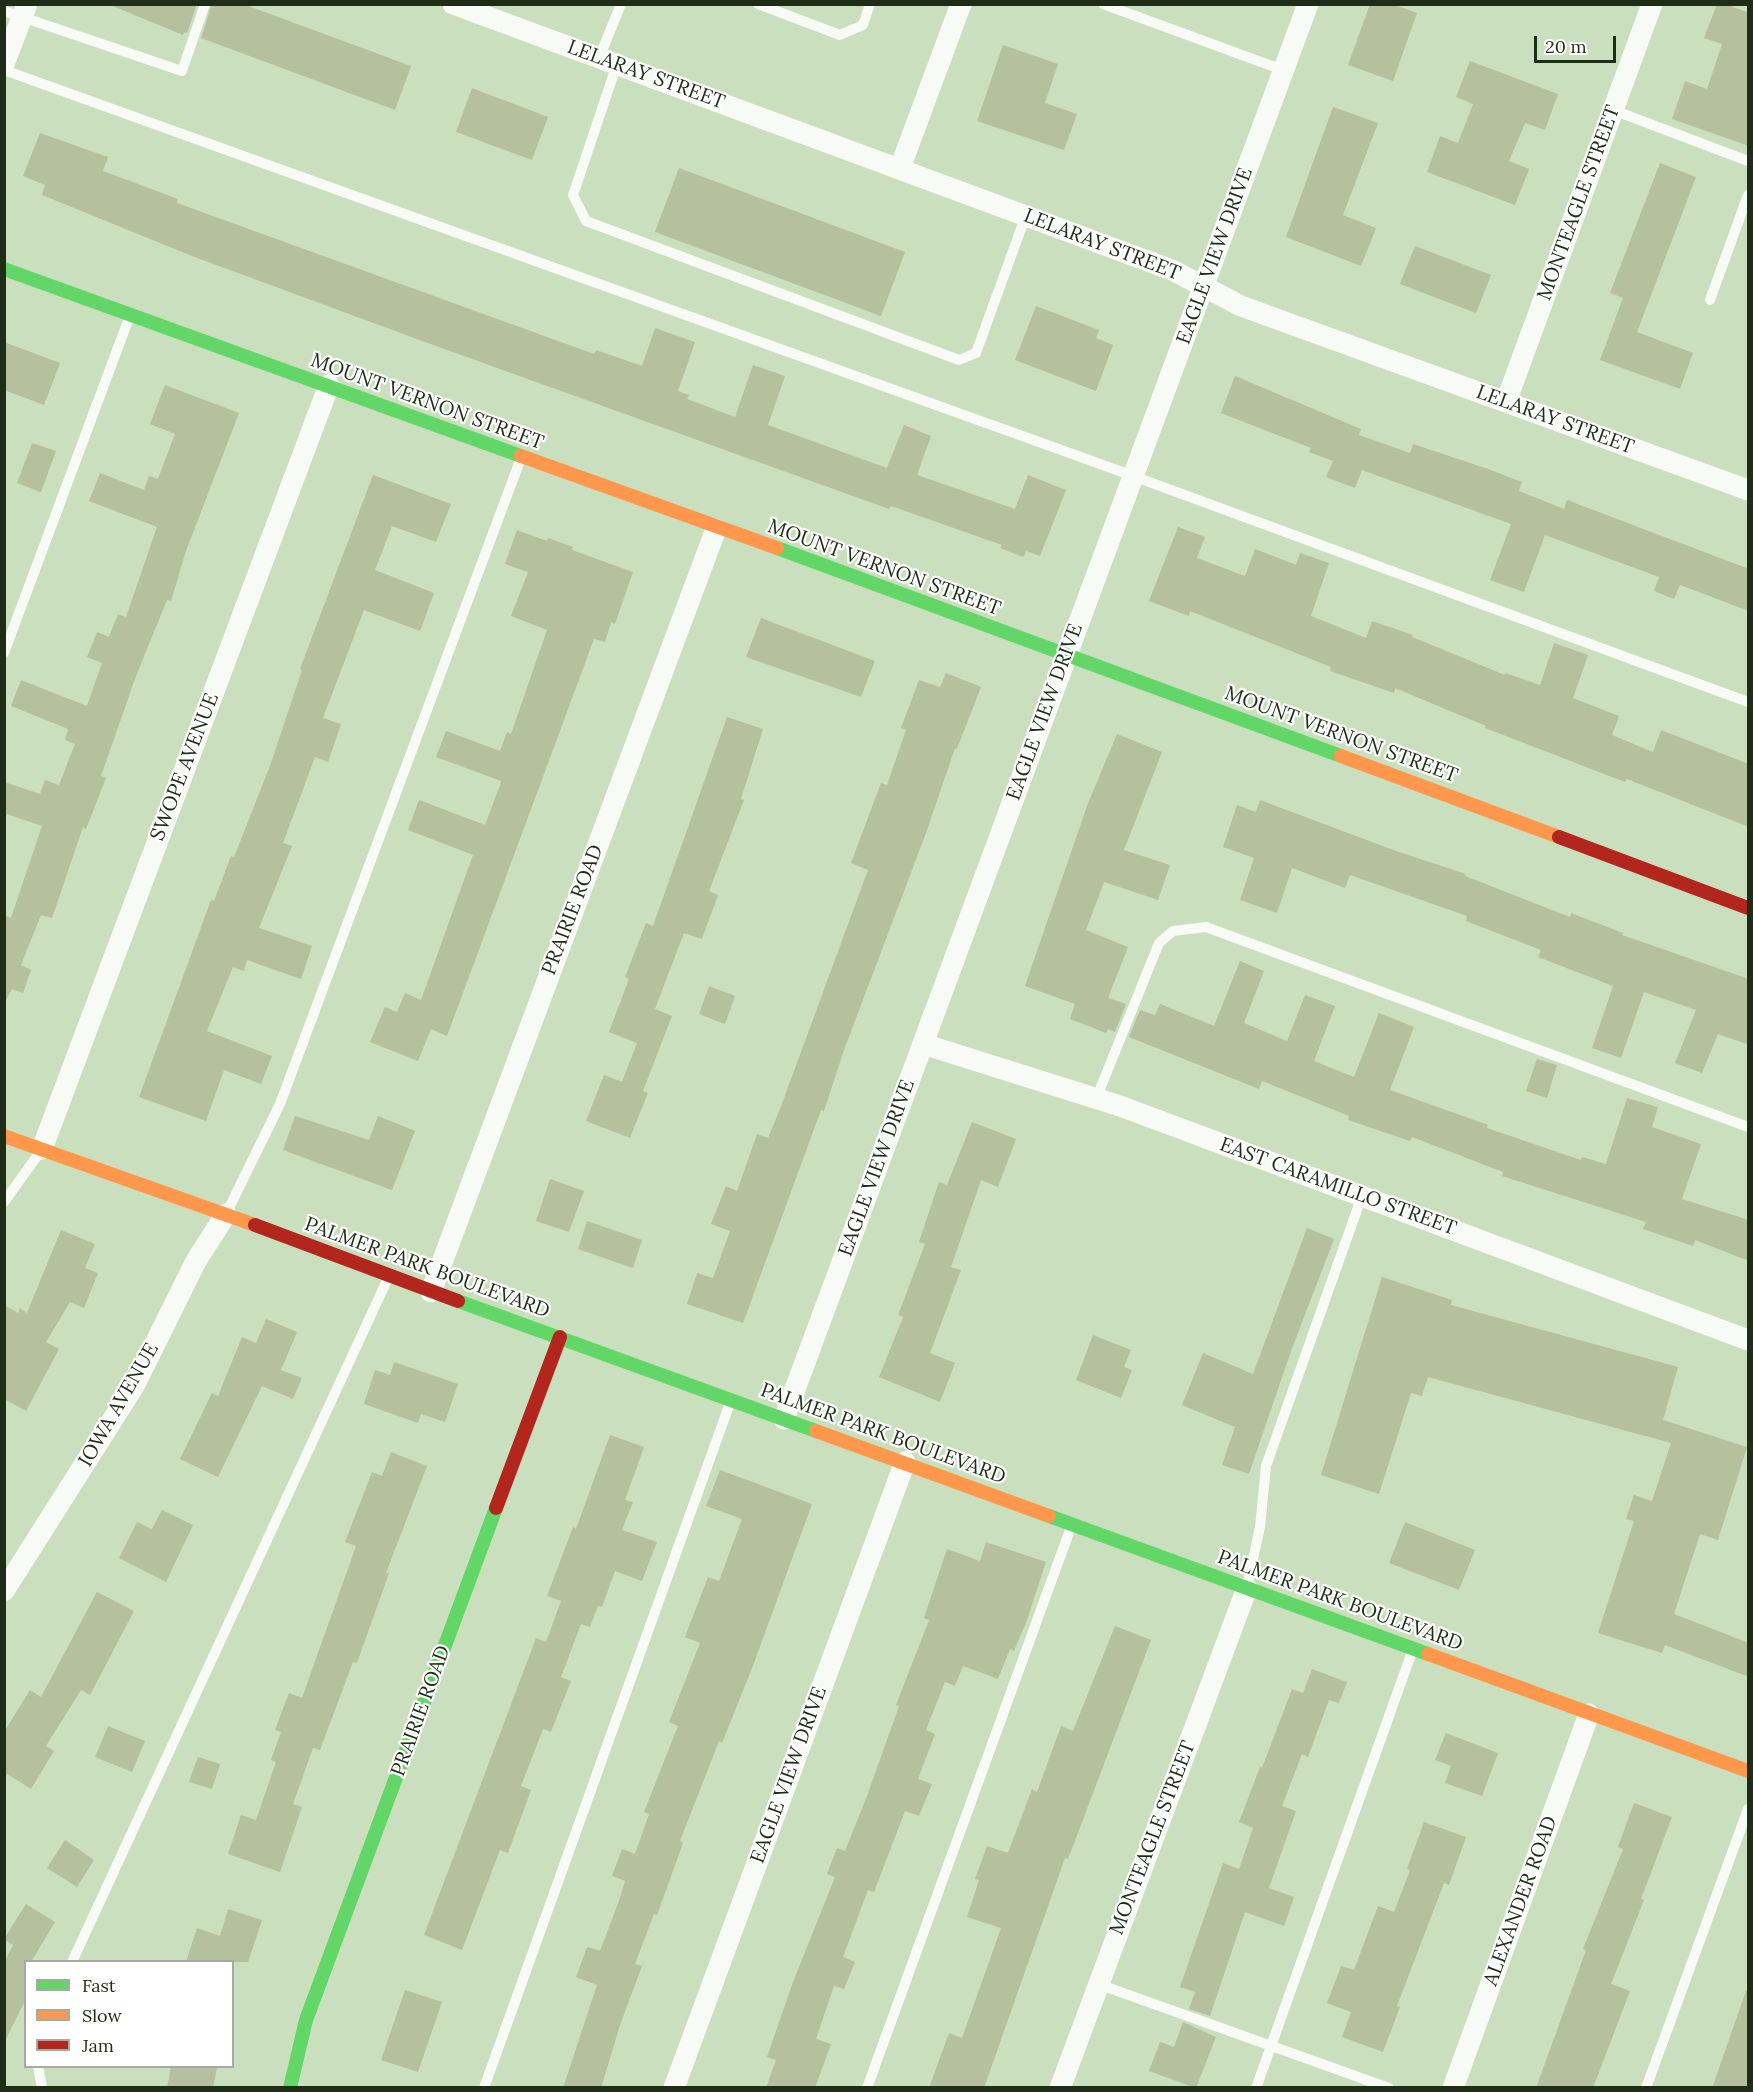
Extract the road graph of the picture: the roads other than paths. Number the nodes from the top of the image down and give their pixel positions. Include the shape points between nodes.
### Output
1 (205, 4) edge
2 (453, 4) edge
3 (621, 4) edge
4 (758, 4) edge
5 (870, 4) edge
6 (961, 4) edge
7 (1103, 4) edge
8 (1308, 4) edge
9 (1652, 4) edge
10 (18, 11) edge
11 (608, 61) junction
12 (4, 64) edge
13 (4, 70) edge
14 (1283, 70) junction
15 (1613, 110) junction
16 (1749, 161) edge
17 (900, 168) junction
18 (1749, 195) edge
19 (1026, 215) junction
20 (4, 269) edge
21 (1204, 287) junction
22 (1710, 300) dead end
23 (130, 315) junction
24 (328, 385) junction
25 (1506, 402) junction
26 (522, 458) junction
27 (1133, 476) junction
28 (1749, 490) edge
29 (716, 529) junction
30 (4, 653) edge
31 (1066, 653) junction
32 (1749, 702) edge
33 (1749, 908) edge
34 (923, 1044) junction
35 (1096, 1099) junction
36 (1749, 1127) edge
37 (4, 1136) edge
38 (42, 1149) junction
39 (1362, 1196) junction
40 (4, 1202) edge
41 (226, 1214) junction
42 (389, 1276) junction
43 (431, 1292) junction
44 (560, 1338) junction
45 (1749, 1340) edge
46 (731, 1400) junction
47 (784, 1419) junction
48 (905, 1462) junction
49 (1072, 1524) junction
50 (1247, 1588) junction
51 (4, 1591) edge
52 (1413, 1649) junction
53 (1589, 1714) junction
54 (1749, 1771) edge
55 (1749, 1809) edge
56 (73, 1960) edge
57 (1098, 1984) junction
58 (1271, 2045) junction
59 (38, 2068) edge
60 (42, 2088) edge
61 (290, 2088) edge
62 (484, 2088) edge
63 (674, 2088) edge
64 (867, 2088) edge
65 (1060, 2088) edge
66 (1256, 2088) edge
67 (1389, 2088) edge
68 (1453, 2088) edge
69 (1646, 2088) edge

1 - 10 lane via 182,71
2 - 11 street, LELARAY STREET
3 - 11 lane
4 - 5 lane via 840,35 863,25
6 - 17 street
7 - 14 lane
8 - 14 street, EAGLE VIEW DRIVE
9 - 15 street, MONTEAGLE STREET
10 - 12 street
11 - 17 street, LELARAY STREET
11 - 19 lane via 573,195 586,221 959,360 976,353
13 - 27 lane
14 - 21 street, EAGLE VIEW DRIVE
15 - 16 lane
15 - 25 street, MONTEAGLE STREET
17 - 19 street, LELARAY STREET
18 - 22 lane
19 - 21 street, LELARAY STREET via 1172,270
20 - 23 street, MOUNT VERNON STREET
21 - 25 street, LELARAY STREET via 1241,306
21 - 27 street, EAGLE VIEW DRIVE
23 - 24 street, MOUNT VERNON STREET
23 - 30 lane
24 - 26 street, MOUNT VERNON STREET
24 - 38 street, SWOPE AVENUE
25 - 28 street, LELARAY STREET
26 - 29 street, MOUNT VERNON STREET
26 - 41 lane via 280,1104
27 - 31 street, EAGLE VIEW DRIVE
27 - 32 lane
29 - 31 street, MOUNT VERNON STREET
29 - 43 street, PRAIRIE ROAD
31 - 33 street, MOUNT VERNON STREET
31 - 34 street, EAGLE VIEW DRIVE
34 - 35 street, EAST CARAMILLO STREET
34 - 47 street, EAGLE VIEW DRIVE
35 - 36 lane via 1159,942 1173,931 1206,927
35 - 39 street, EAST CARAMILLO STREET
37 - 38 street, PALMER PARK BOULEVARD
38 - 40 lane
38 - 41 street, PALMER PARK BOULEVARD
39 - 45 street, EAST CARAMILLO STREET
39 - 50 lane via 1266,1466 1260,1527
41 - 42 street, PALMER PARK BOULEVARD
41 - 51 street, IOWA AVENUE via 196,1261 134,1386
42 - 43 street, PALMER PARK BOULEVARD
42 - 56 lane
43 - 44 street, PALMER PARK BOULEVARD
44 - 46 street, PALMER PARK BOULEVARD
44 - 61 street, PRAIRIE ROAD via 306,2020
46 - 47 street, PALMER PARK BOULEVARD
46 - 62 lane
47 - 48 street, PALMER PARK BOULEVARD
48 - 49 street, PALMER PARK BOULEVARD
48 - 63 street, EAGLE VIEW DRIVE
49 - 50 street, PALMER PARK BOULEVARD
49 - 64 lane
50 - 52 street, PALMER PARK BOULEVARD
50 - 57 street, MONTEAGLE STREET
52 - 53 street, PALMER PARK BOULEVARD
52 - 58 lane
53 - 54 street, PALMER PARK BOULEVARD
53 - 68 street, ALEXANDER ROAD
55 - 69 lane
57 - 58 lane
57 - 65 street, MONTEAGLE STREET
58 - 66 lane
58 - 67 lane
59 - 60 lane

